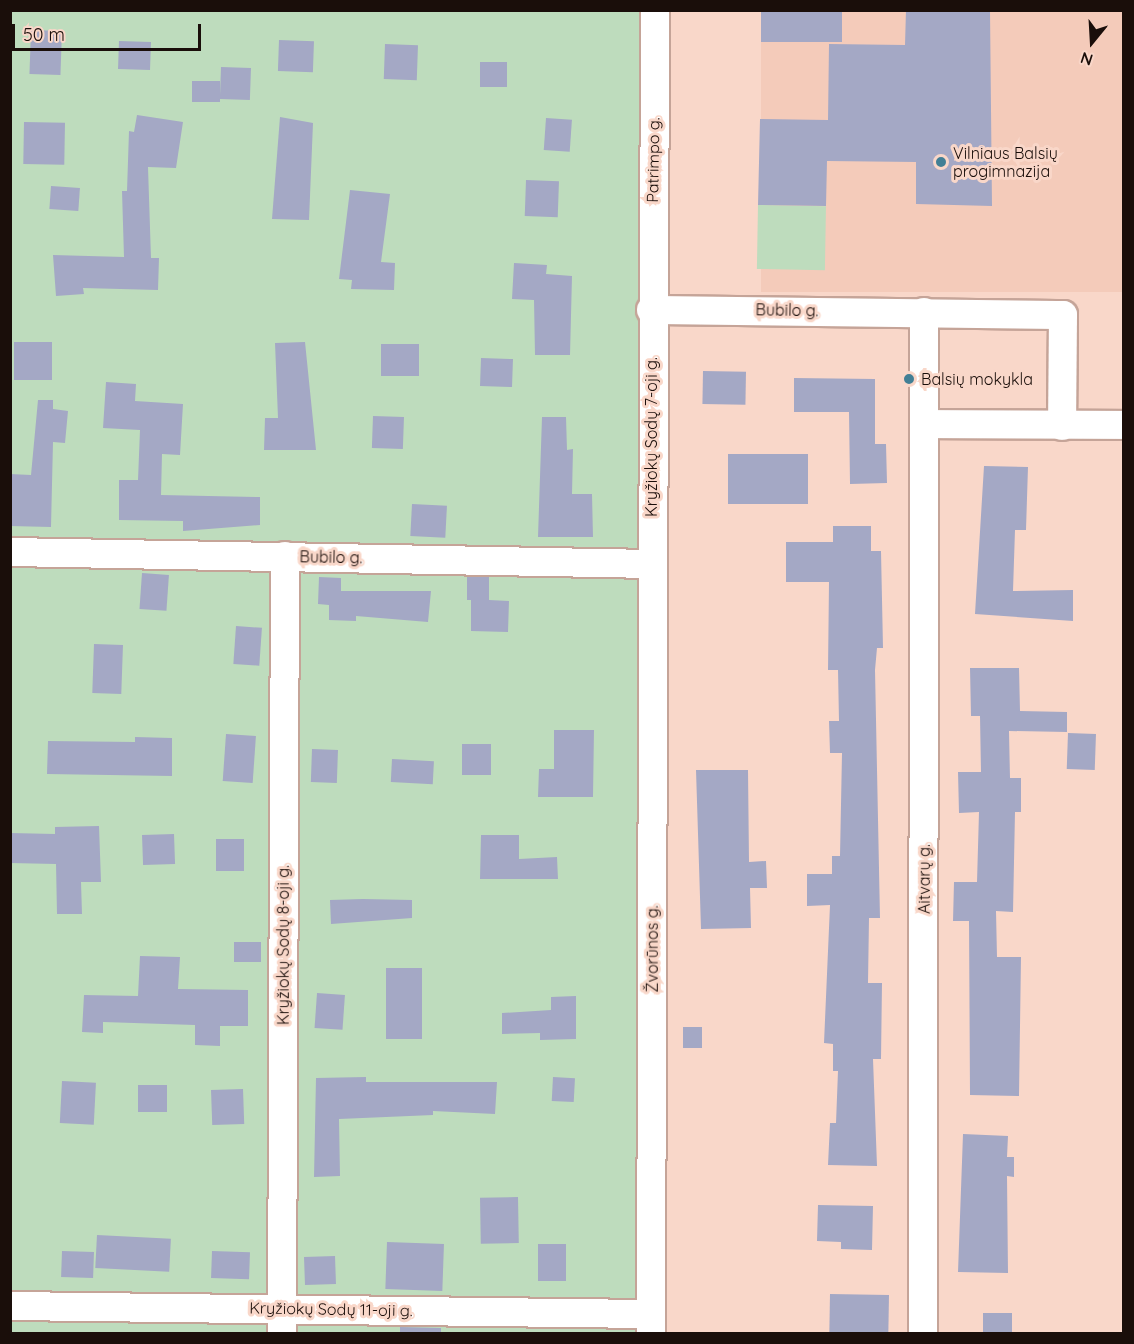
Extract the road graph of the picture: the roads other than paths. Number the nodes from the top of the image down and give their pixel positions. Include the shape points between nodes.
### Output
1 (655, 10) edge
2 (651, 310) junction
3 (924, 312) junction
4 (925, 424) junction
5 (1124, 425) edge
6 (1062, 426) junction
7 (10, 552) edge
8 (285, 556) junction
9 (652, 564) junction
10 (10, 1306) edge
11 (282, 1321) edge
12 (651, 1324) edge
13 (923, 1334) edge

1 - 2 street, Patrimpo g.
2 - 3 street, Bubilo g.
2 - 9 street, Kryžiokų Sodų 7-oji g.
3 - 4 street
3 - 6 street, Bubilo g. via 1063,315
4 - 6 street
4 - 13 street, Aitvarų g.
5 - 6 street
7 - 8 street, Bubilo g.
8 - 9 street, Bubilo g.
8 - 11 street, Kryžiokų Sodų 8-oji g.
9 - 12 street, Žvorūnos g.
10 - 11 street, Kryžiokų Sodų 11-oji g.
11 - 12 street, Kryžiokų Sodų 11-oji g.

